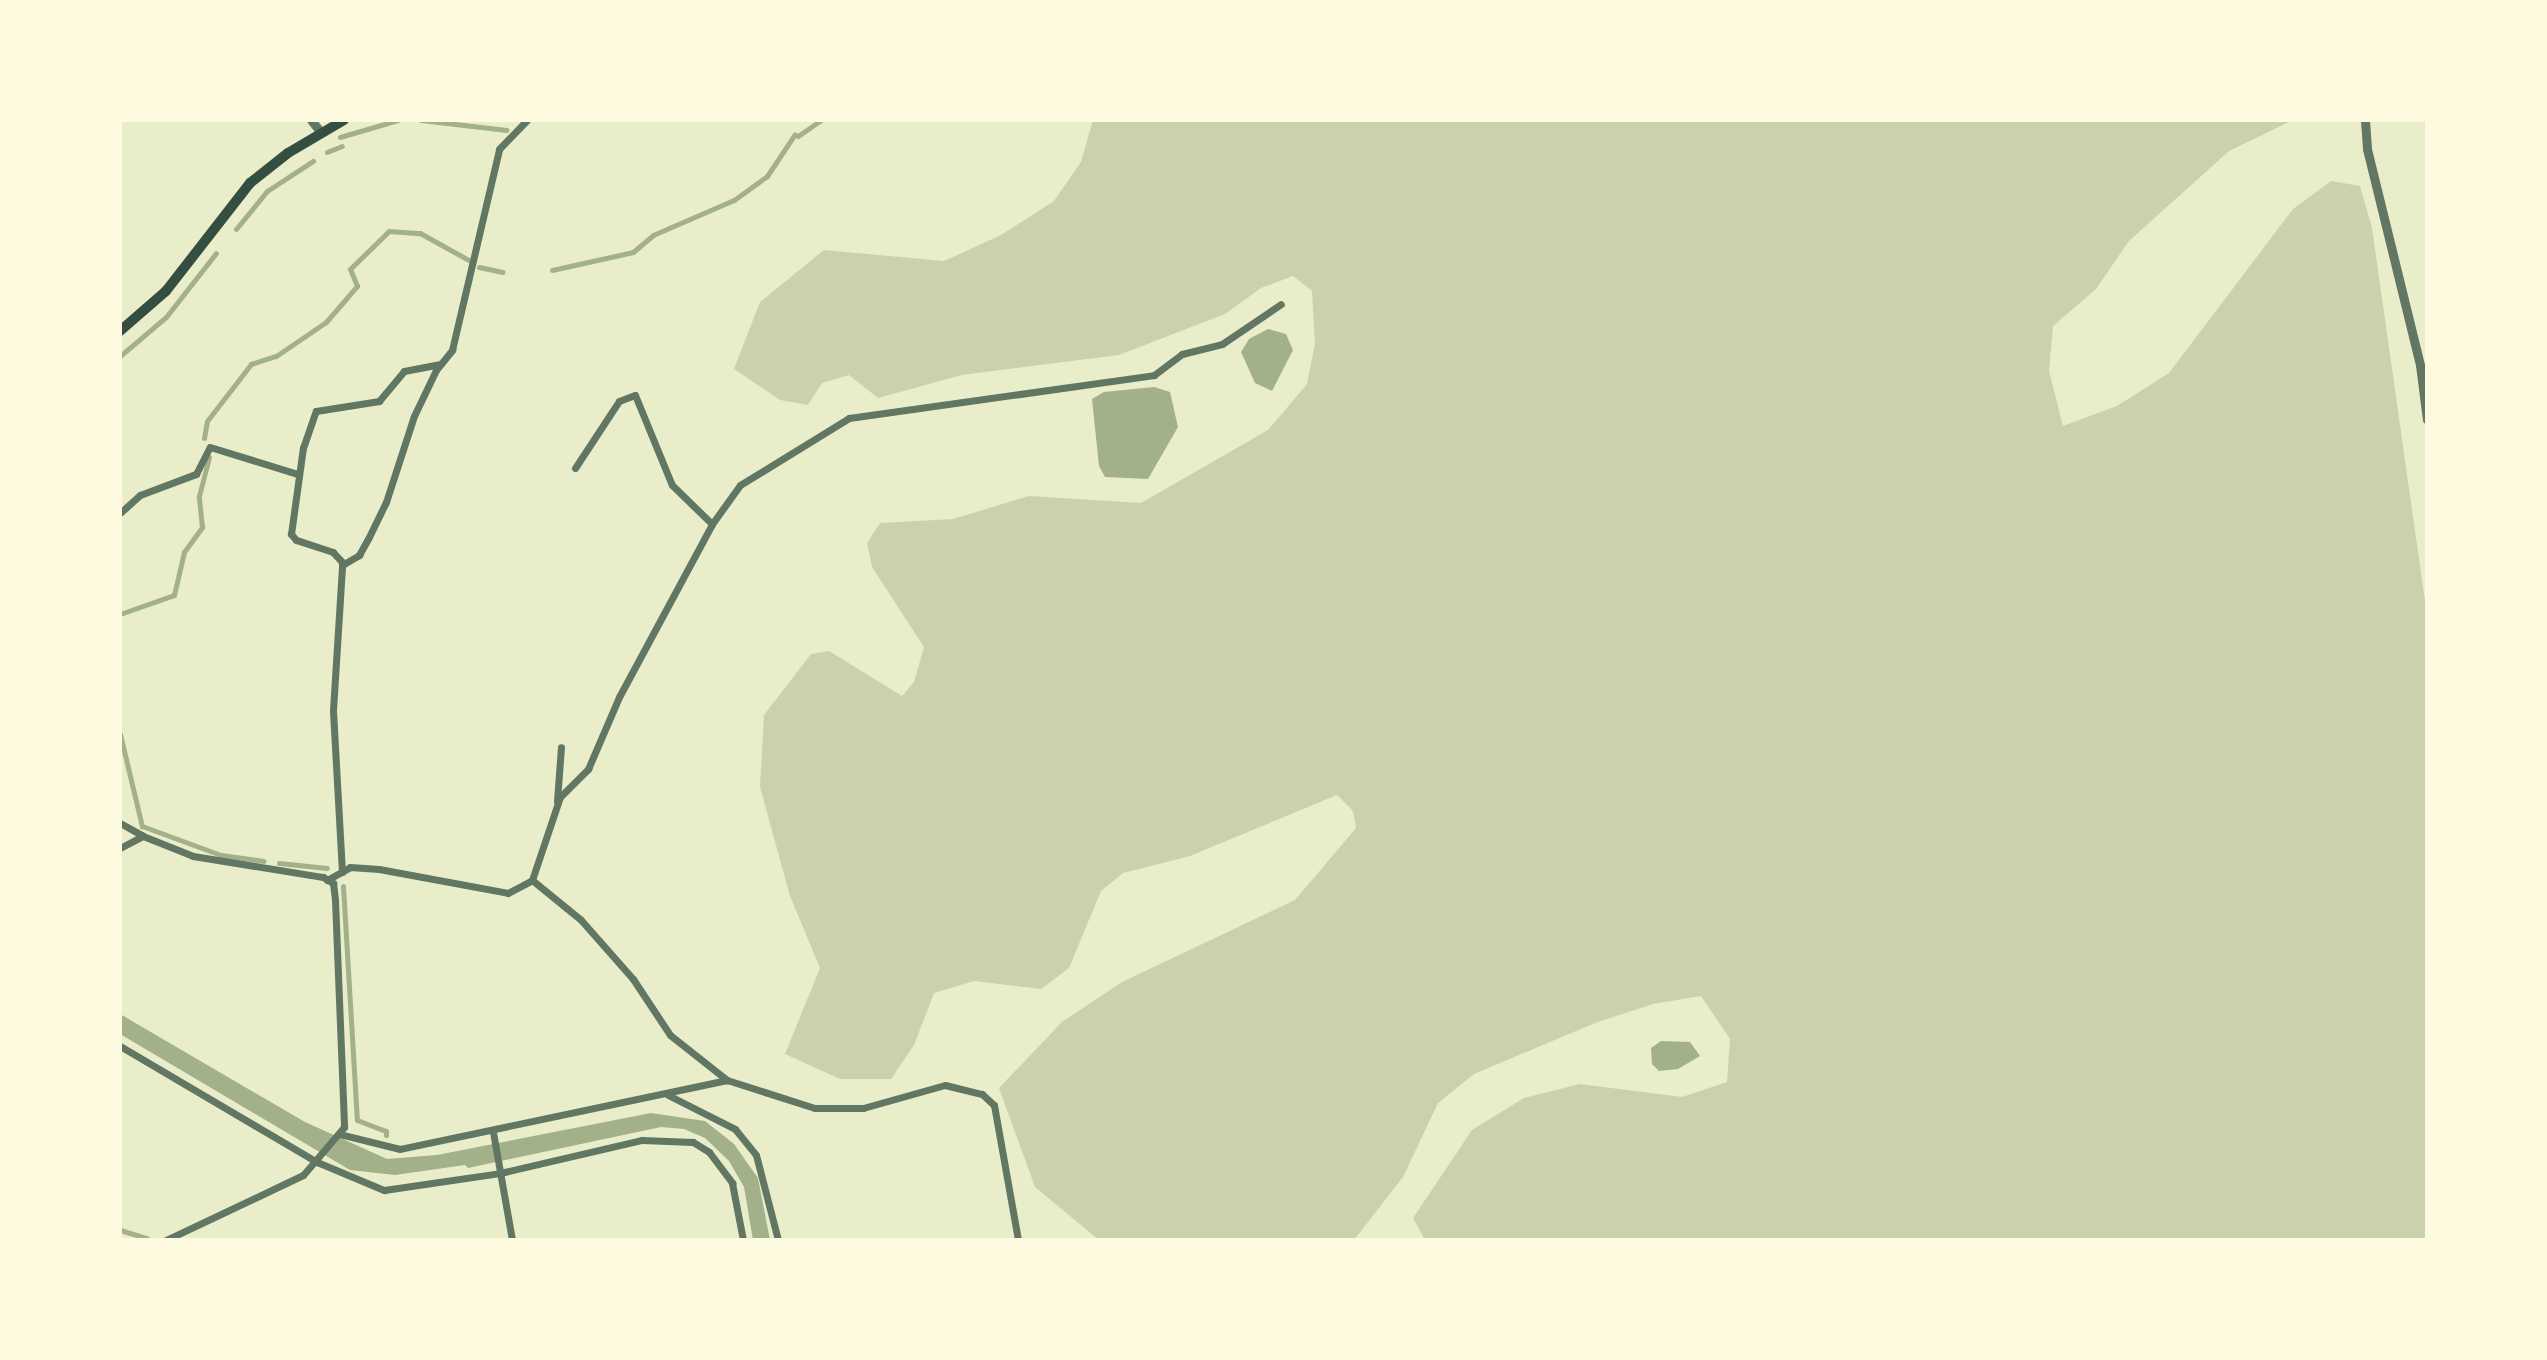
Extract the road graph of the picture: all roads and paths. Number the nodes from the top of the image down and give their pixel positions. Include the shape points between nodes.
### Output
1 (311, 120) edge
2 (344, 120) edge
3 (527, 120) edge
4 (2365, 120) edge
5 (320, 131) junction
6 (1281, 304) dead end
7 (120, 331) edge
8 (440, 364) junction
9 (2427, 420) edge
10 (575, 468) dead end
11 (298, 474) junction
12 (120, 513) edge
13 (712, 524) junction
14 (344, 564) junction
15 (561, 747) dead end
16 (558, 804) junction
17 (120, 823) edge
18 (143, 836) junction
19 (120, 848) edge
20 (342, 872) junction
21 (327, 880) junction
22 (532, 880) junction
23 (120, 1046) edge
24 (727, 1080) junction
25 (668, 1095) junction
26 (493, 1132) junction
27 (339, 1134) junction
28 (317, 1162) junction
29 (500, 1173) junction
30 (166, 1240) edge
31 (512, 1240) edge
32 (743, 1240) edge
33 (778, 1240) edge
34 (1018, 1240) edge

1 - 5 street
2 - 5 main road
3 - 8 street via 499,149 452,350
4 - 9 street via 2367,149 2420,365
5 - 7 main road via 250,183 166,291
6 - 13 street via 1222,344 1182,354 1154,375 849,418 757,471
8 - 11 street via 404,371 379,401 316,411
8 - 14 street via 414,416 386,502 359,555
10 - 13 street via 619,401 635,395 672,485
11 - 12 street via 210,447 196,474 140,495
11 - 14 street via 291,534 333,552
13 - 16 street via 619,697 588,769
14 - 20 street via 333,710
15 - 16 street
16 - 22 street
17 - 18 street
18 - 19 street
18 - 21 street via 193,856
20 - 21 street
20 - 22 street via 350,867 379,869 508,893
21 - 27 street via 335,900 345,1102
22 - 24 street via 554,893 599,940 670,1035
23 - 28 street
24 - 25 street
24 - 34 street via 815,1108 863,1108 945,1085 982,1094 994,1105
25 - 26 street
25 - 33 street via 735,1129 756,1155
26 - 27 street via 400,1149
26 - 29 street
27 - 28 street
28 - 29 street via 384,1190
28 - 30 street via 303,1175
29 - 31 street
29 - 32 street via 642,1140 693,1142 709,1152 732,1183

